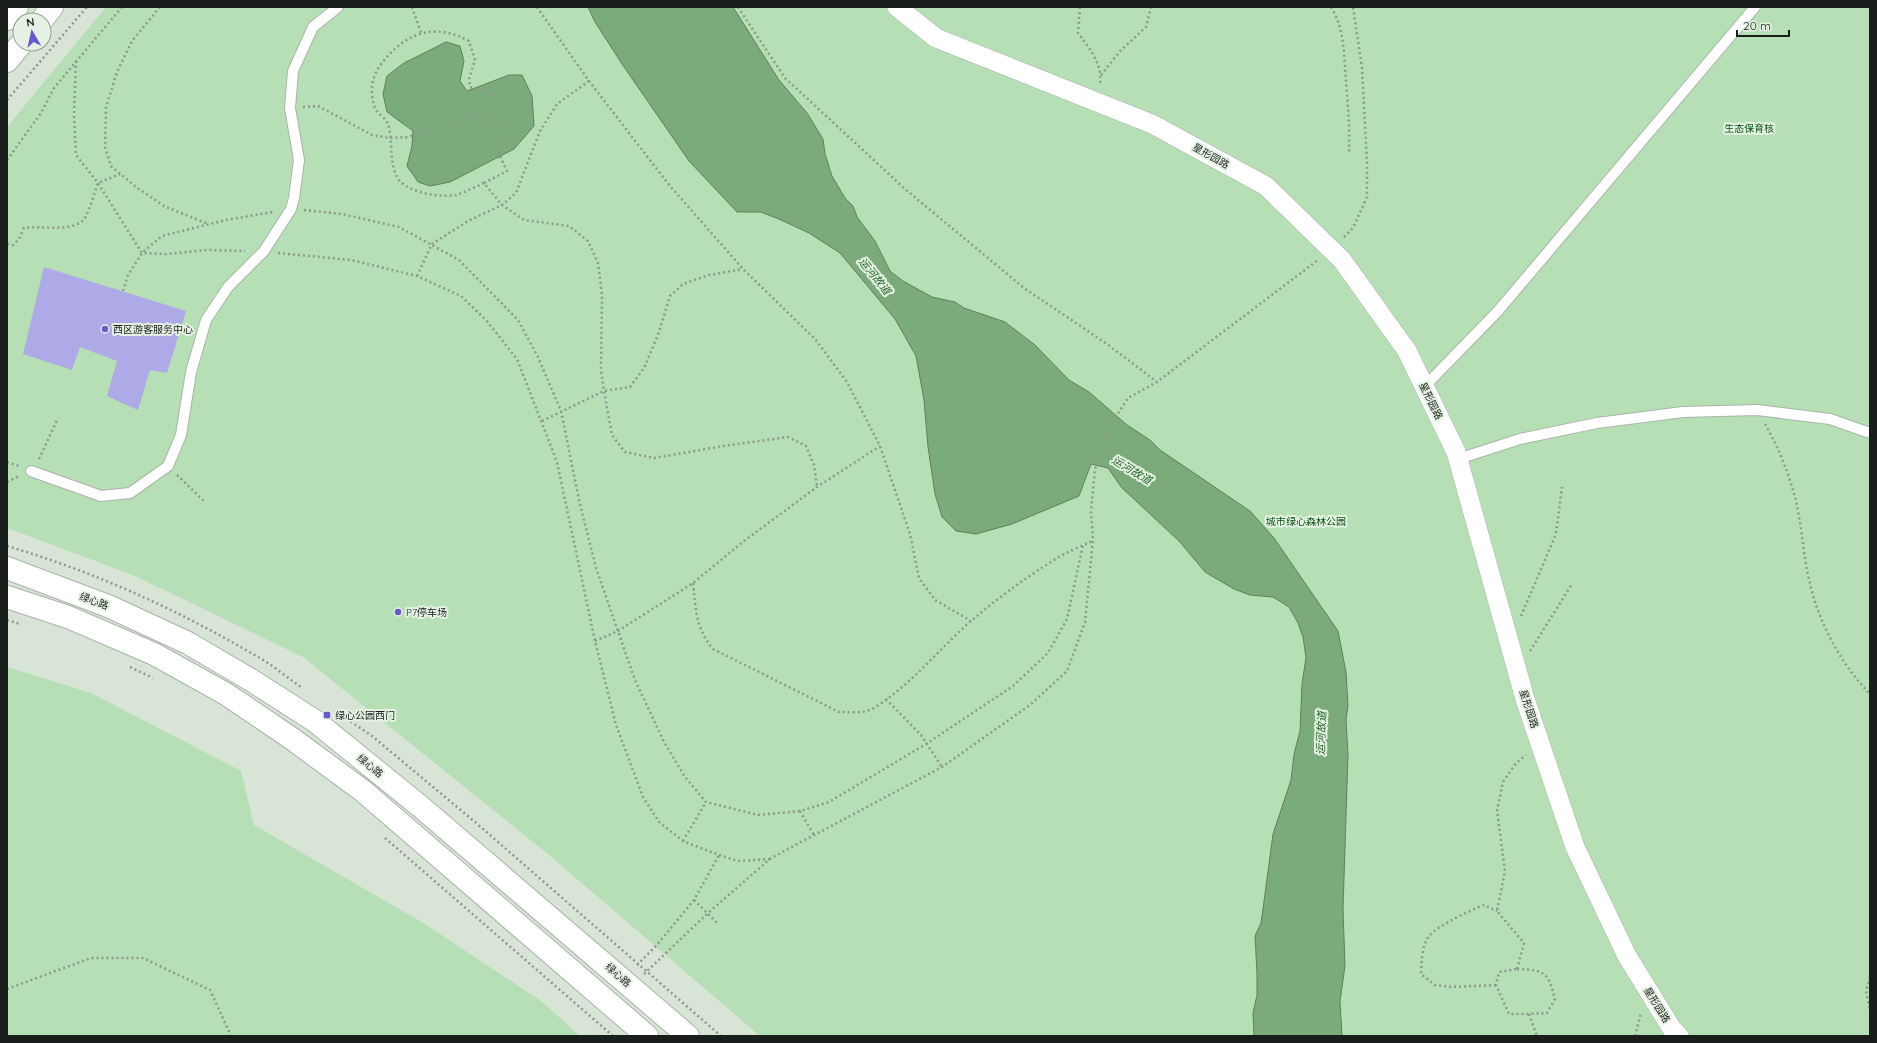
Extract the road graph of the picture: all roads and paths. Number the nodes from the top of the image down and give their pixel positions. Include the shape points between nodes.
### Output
1 (17, 7) edge
2 (87, 7) edge
3 (122, 7) edge
4 (160, 7) edge
5 (338, 7) edge
6 (412, 7) edge
7 (537, 7) edge
8 (738, 7) edge
9 (897, 7) edge
10 (1080, 7) edge
11 (1151, 7) edge
12 (1331, 7) edge
13 (1353, 7) edge
14 (1756, 7) edge
15 (7, 19) edge
16 (421, 33) junction
17 (14, 52) edge
18 (7, 61) edge
19 (76, 61) junction
20 (1101, 75) junction
21 (589, 81) junction
22 (7, 100) edge
23 (1097, 102) junction
24 (290, 108) junction
25 (490, 121) junction
26 (390, 138) junction
27 (1349, 153) dead end
28 (7, 160) edge
29 (120, 174) junction
30 (98, 183) junction
31 (484, 183) junction
32 (502, 205) junction
33 (291, 209) junction
34 (209, 224) junction
35 (7, 244) edge
36 (432, 244) junction
37 (1332, 249) junction
38 (264, 252) junction
39 (142, 253) junction
40 (743, 269) junction
41 (417, 276) junction
42 (123, 292) dead end
43 (1157, 382) junction
44 (1424, 387) junction
45 (604, 391) junction
46 (1757, 410) junction
47 (560, 411) junction
48 (58, 418) dead end
49 (542, 421) junction
50 (1870, 433) edge
51 (880, 446) junction
52 (1458, 459) junction
53 (168, 466) junction
54 (31, 471) junction
55 (7, 482) edge
56 (816, 486) junction
57 (1562, 487) dead end
58 (206, 502) dead end
59 (1092, 540) junction
60 (1083, 545) junction
61 (7, 568) edge
62 (693, 583) junction
63 (1572, 584) dead end
64 (7, 598) edge
65 (7, 620) edge
66 (971, 621) junction
67 (21, 624) dead end
68 (618, 631) junction
69 (595, 641) junction
70 (1509, 642) junction
71 (1529, 652) dead end
72 (126, 665) dead end
73 (154, 678) dead end
74 (1870, 694) edge
75 (886, 699) junction
76 (926, 744) junction
77 (1541, 744) junction
78 (942, 767) junction
79 (706, 802) junction
80 (800, 811) junction
81 (383, 836) dead end
82 (815, 837) junction
83 (682, 841) junction
84 (719, 856) junction
85 (772, 858) junction
86 (694, 900) junction
87 (1496, 911) junction
88 (708, 913) junction
89 (718, 924) dead end
90 (1517, 969) junction
91 (1870, 977) edge
92 (627, 983) junction
93 (1496, 985) junction
94 (7, 989) edge
95 (1870, 1011) edge
96 (1529, 1014) junction
97 (231, 1036) edge
98 (613, 1036) edge
99 (647, 1036) edge
100 (688, 1036) edge
101 (1537, 1036) edge
102 (1679, 1036) edge

1 - 15 main road
2 - 22 path
3 - 19 path
4 - 29 path via 132,41 117,72 106,107 105,147 111,166
5 - 24 lane via 313,27 293,71
6 - 16 path
7 - 21 path
8 - 43 path via 785,78 905,188 1024,288 1107,344
9 - 23 street, 星形园路 via 936,38
10 - 20 path via 1078,34 1094,54
11 - 20 path via 1146,27 1121,50
12 - 27 path via 1343,35 1350,131
13 - 37 path via 1362,68 1367,197 1353,228
14 - 44 lane via 1498,311
16 - 25 path via 440,31 455,34 469,42 475,60 469,79 470,87 495,95
16 - 26 path via 400,43 377,69 375,75 372,87 375,109 388,123
17 - 18 main road
19 - 28 path via 54,88 41,112
19 - 30 path via 76,155
20 - 23 path
21 - 32 path via 556,104 540,131 516,193
21 - 40 path via 670,186
23 - 37 street, 星形园路 via 1152,124 1266,186
24 - 26 path via 318,106 372,135
24 - 33 lane via 299,160
25 - 26 path via 470,114 448,129 434,127 408,137
25 - 31 path via 506,127 499,154 507,171
26 - 31 path via 396,177 411,189 429,195 455,195
29 - 30 path
29 - 34 path via 164,206
30 - 35 path via 86,218 75,226 24,228 19,239 12,245
30 - 39 path
31 - 32 path
32 - 36 path via 468,221
32 - 45 path via 524,220 569,226 588,241 598,263 602,295 601,370
33 - 34 path
33 - 36 path via 342,214 399,227
33 - 38 lane
34 - 39 path via 162,236
36 - 41 path
36 - 47 path via 459,260 518,320 538,357
37 - 43 path
37 - 44 street, 星形园路 via 1407,351
38 - 39 path via 207,250 166,254
38 - 41 path via 351,260
38 - 53 lane via 228,286 206,320 191,372 181,435
39 - 42 path via 128,275
40 - 45 path via 709,275 683,284 670,296 644,368 630,387
40 - 51 path via 816,340 847,382
41 - 49 path via 461,296 486,320 517,358
43 - 59 path via 1128,398 1110,426 1095,469 1091,512
44 - 52 street, 星形园路
45 - 47 path
45 - 56 path via 612,435 625,452 654,458 788,437 806,446 814,465
46 - 50 lane via 1830,419
46 - 52 lane via 1683,412 1597,422 1520,439
46 - 74 path via 1785,465 1795,498 1810,585 1821,618 1851,672
47 - 49 path
47 - 68 path via 596,568
48 - 54 path via 42,454
49 - 69 path via 557,462
51 - 56 path
51 - 66 path via 910,534 918,578 935,600
52 - 70 street, 星形园路
53 - 54 lane via 130,493 101,496
53 - 58 path
54 - 55 path
56 - 62 path
57 - 70 path via 1556,534
59 - 60 path
59 - 78 path via 1085,622 1067,671 1030,706
60 - 66 path via 1055,559
60 - 76 path via 1067,619 1048,653 1013,686
61 - 92 main road, 绿心路 via 108,606 188,643 315,722 421,807
62 - 68 path
62 - 75 path via 697,619 703,637 713,649 839,712 873,709
63 - 71 path
64 - 99 main road via 68,617 154,654 226,694 291,738 363,791
65 - 67 path
66 - 75 path via 929,663
68 - 69 path
68 - 79 path via 635,680 664,742 685,778
69 - 83 path via 616,725 643,797 660,822
70 - 77 street, 星形园路
72 - 73 path
75 - 76 path via 921,735
76 - 78 path
76 - 80 path via 829,802
77 - 87 path via 1516,763 1503,782 1497,810 1505,871
77 - 102 street, 星形园路 via 1578,854 1627,956 1672,1029
78 - 82 path
79 - 80 path via 758,816
79 - 83 path
80 - 82 path
81 - 98 path
82 - 85 path
83 - 84 path
84 - 85 path via 738,861
84 - 86 path
85 - 88 path
86 - 88 path
86 - 92 path
87 - 90 path via 1524,944
87 - 93 path via 1484,905 1468,911 1430,935 1424,948 1421,974 1435,985
88 - 89 path
88 - 92 path
90 - 93 path via 1499,972
90 - 96 path via 1539,970 1550,980 1555,999 1547,1013
91 - 95 path via 1866,991
92 - 100 main road, 绿心路
93 - 96 path via 1509,1014
94 - 97 path via 91,958 143,958 210,990
96 - 101 path

